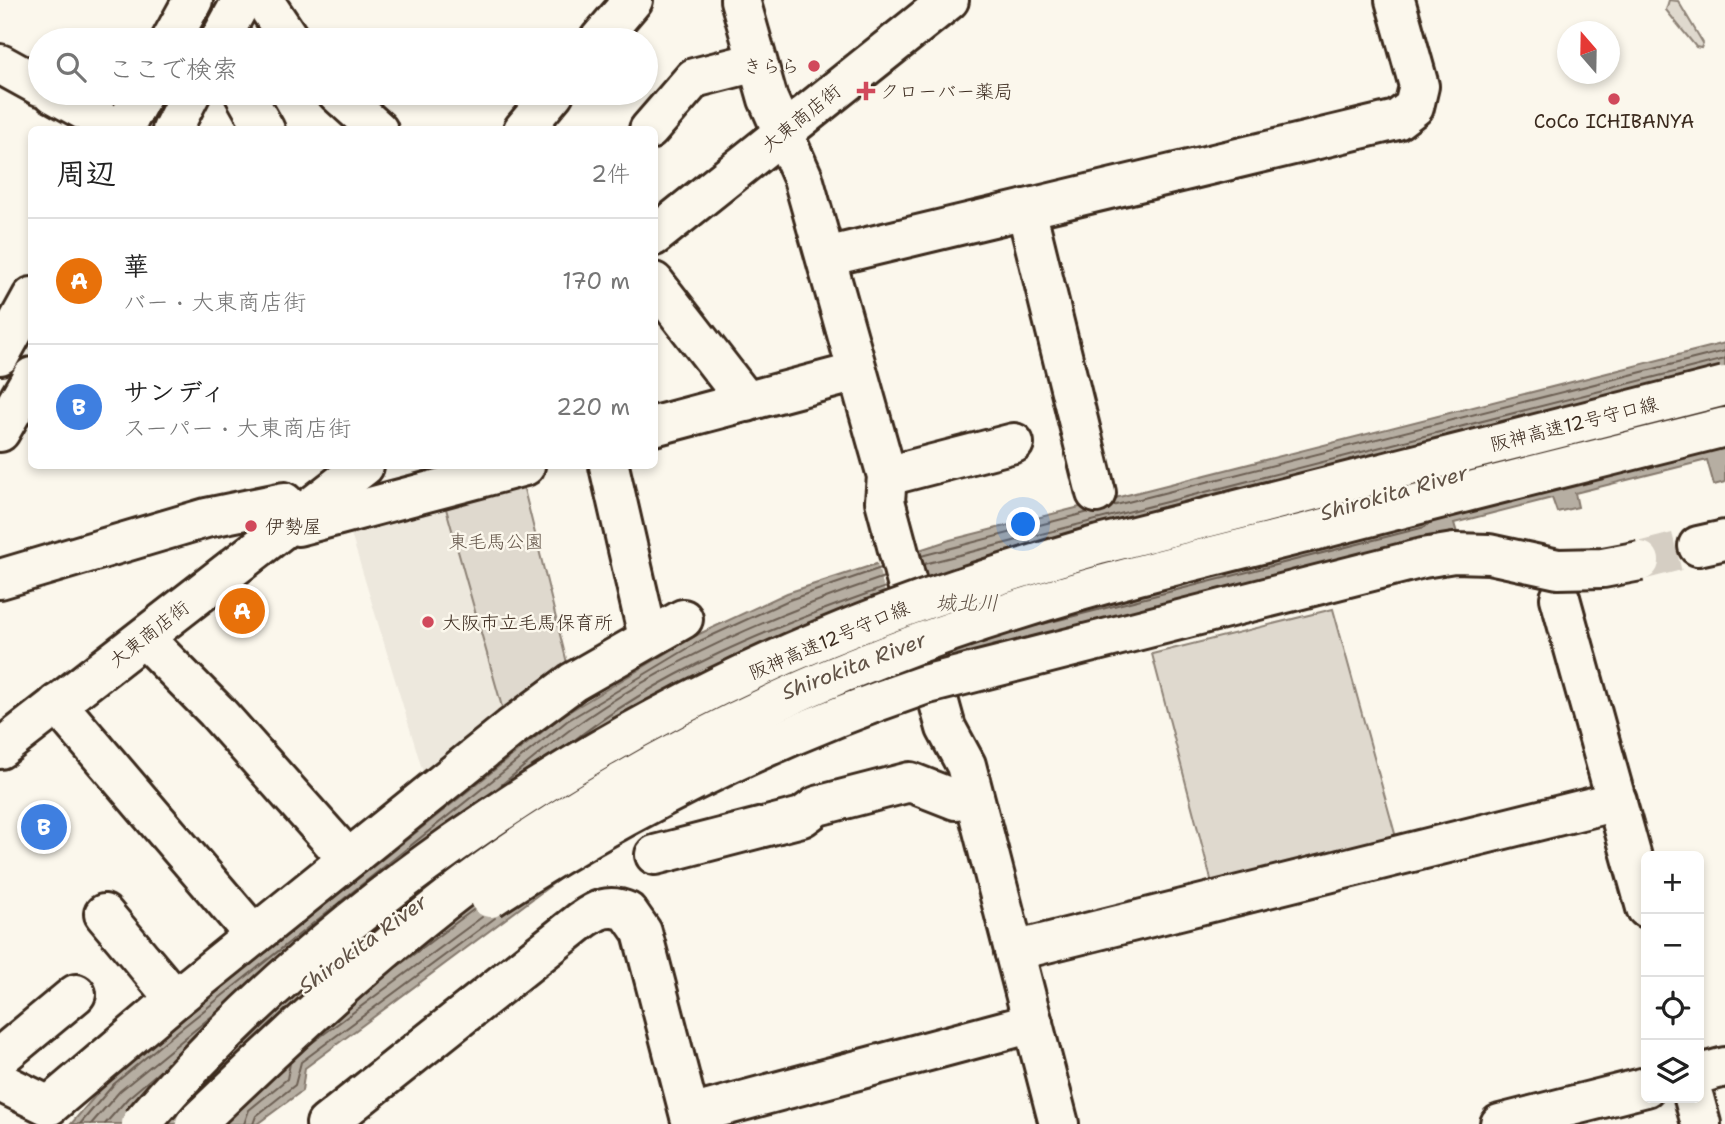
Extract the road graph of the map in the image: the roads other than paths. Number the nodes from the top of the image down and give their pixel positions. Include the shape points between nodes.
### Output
1 (193, 0) edge
2 (633, 0) edge
3 (740, 0) edge
4 (949, 0) edge
5 (1395, 0) edge
6 (267, 17) edge
7 (178, 28) edge
8 (245, 28) edge
9 (609, 28) edge
10 (756, 62) junction
11 (0, 64) edge
12 (28, 79) edge
13 (75, 105) edge
14 (136, 105) edge
15 (185, 105) edge
16 (251, 105) edge
17 (351, 105) edge
18 (544, 105) edge
19 (114, 126) edge
20 (123, 126) edge
21 (174, 126) edge
22 (263, 126) edge
23 (374, 126) edge
24 (526, 126) edge
25 (652, 126) edge
26 (783, 132) junction
27 (1026, 209) junction
28 (659, 224) edge
29 (826, 257) junction
30 (658, 287) edge
31 (18, 304) edge
32 (0, 355) edge
33 (857, 372) junction
34 (28, 384) edge
35 (1725, 386) edge
36 (747, 402) junction
37 (658, 425) edge
38 (1725, 427) edge
39 (0, 432) edge
40 (1014, 443) dead end
41 (360, 469) edge
42 (513, 469) edge
43 (610, 469) edge
44 (887, 476) junction
45 (1096, 493) dead end
46 (291, 524) junction
47 (1640, 561) tunnel mouth
48 (0, 579) edge
49 (1560, 598) dead end
50 (683, 619) dead end
51 (144, 638) junction
52 (648, 638) junction
53 (57, 704) junction
54 (0, 749) edge
55 (973, 795) junction
56 (1617, 801) junction
57 (655, 855) dead end
58 (348, 859) junction
59 (1641, 890) edge
60 (104, 914) dead end
61 (254, 935) junction
62 (1014, 951) junction
63 (76, 993) dead end
64 (175, 999) junction
65 (318, 1009) junction
66 (1033, 1023) junction
67 (0, 1057) edge
68 (1725, 1067) edge
69 (1704, 1073) edge
70 (0, 1082) edge
71 (1641, 1088) edge
72 (1695, 1103) edge
73 (23, 1111) edge
74 (691, 1119) edge
75 (141, 1124) edge
76 (195, 1124) edge
77 (326, 1124) edge
78 (1059, 1124) edge
79 (1500, 1124) edge
80 (1701, 1124) edge

1 - 7 main road
2 - 9 main road
3 - 10 main road
4 - 26 main road, 大東商店街
5 - 27 main road via 1419,86 1414,107 1398,120
6 - 8 main road
10 - 25 main road via 694,78
10 - 26 main road
11 - 12 main road
13 - 19 main road
14 - 20 main road
15 - 21 main road
16 - 22 main road
17 - 23 main road
18 - 24 main road
26 - 28 main road, 大東商店街
26 - 29 main road via 803,178
27 - 29 main road
27 - 45 main road
29 - 33 main road
30 - 36 main road
31 - 32 main road
33 - 36 main road
33 - 44 main road
34 - 39 main road
35 - 75 main road, 阪神高速12号守口線, bridge via 1098,545 1003,573 763,665 595,753 437,856 289,976
36 - 37 main road
38 - 65 main road, 阪神高速12号守口線, bridge via 1108,583 1016,610 840,674 725,727 537,835 460,888
40 - 44 main road
41 - 46 main road, 大東商店街
42 - 46 main road
43 - 52 main road
44 - 55 main road, bridge via 884,492 890,520 941,710 966,765
46 - 48 main road via 284,502 206,518
46 - 51 main road, 大東商店街
47 - 65 main road, bridge via 1558,569 1489,554 1433,556 912,689 796,733 631,814 533,870
49 - 56 main road
50 - 52 main road
51 - 53 main road, 大東商店街
51 - 58 main road
52 - 58 main road via 573,682
53 - 54 main road, 大東商店街
53 - 61 main road
55 - 57 main road via 956,800 911,782 817,806 802,817
55 - 62 main road
56 - 59 main road
56 - 62 main road
58 - 61 main road
60 - 64 main road
61 - 64 main road
62 - 66 main road
63 - 67 main road
64 - 73 main road via 49,1106
65 - 76 main road, 阪神高速12号守口線, bridge
66 - 74 main road
66 - 78 main road
68 - 69 main road
70 - 73 main road
71 - 79 main road
72 - 80 main road
74 - 77 main road via 642,932 628,912 607,908 595,910

